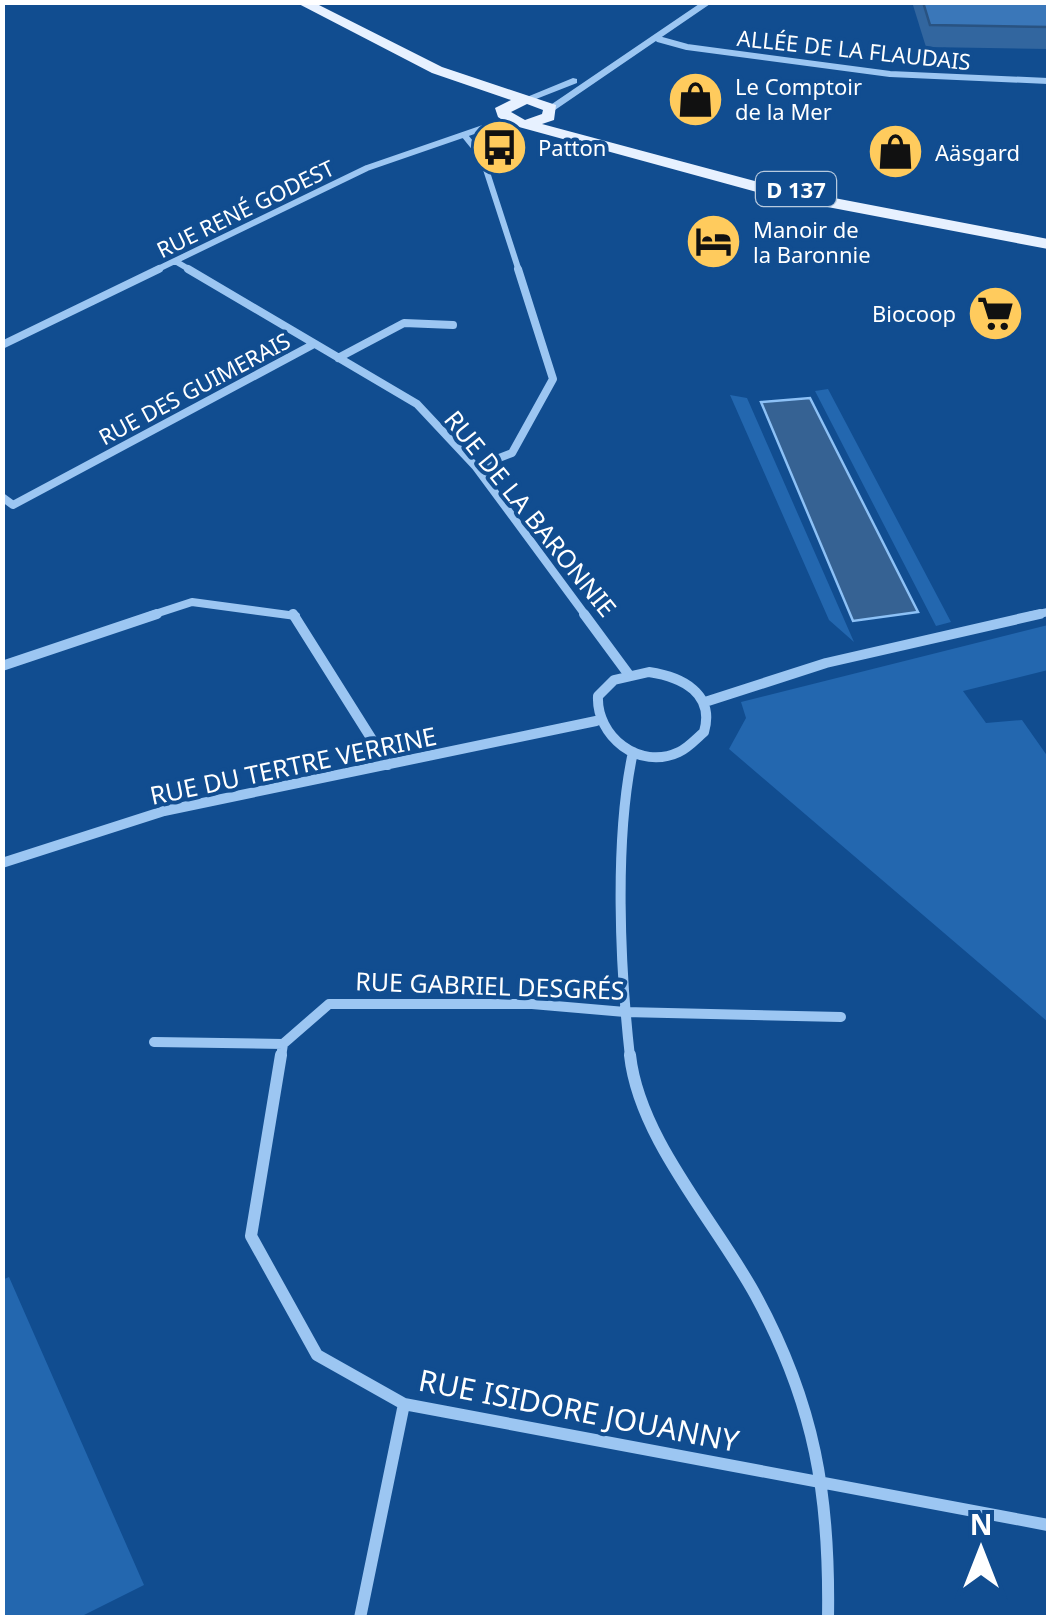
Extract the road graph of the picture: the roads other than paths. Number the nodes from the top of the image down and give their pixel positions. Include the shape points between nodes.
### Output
1 (301, 2) edge
2 (709, 2) edge
3 (658, 39) junction
4 (642, 48) junction
5 (437, 70) junction
6 (1048, 81) edge
7 (526, 99) junction
8 (552, 109) junction
9 (506, 115) junction
10 (530, 123) junction
11 (465, 136) junction
12 (1048, 236) edge
13 (1048, 244) edge
14 (175, 261) junction
15 (453, 325) dead end
16 (314, 344) junction
17 (2, 345) edge
18 (338, 358) junction
19 (476, 467) junction
20 (2, 498) edge
21 (1048, 612) edge
22 (2, 666) edge
23 (629, 675) junction
24 (705, 702) junction
25 (596, 721) junction
26 (633, 752) junction
27 (388, 765) junction
28 (2, 864) edge
29 (625, 1012) junction
30 (841, 1017) dead end
31 (154, 1042) dead end
32 (283, 1044) junction
33 (404, 1404) junction
34 (822, 1481) junction
35 (1048, 1524) edge
36 (360, 1618) edge
37 (828, 1618) edge

1 - 5 main road
2 - 3 street
3 - 4 street
3 - 6 street, ALLÉE DE LA FLAUDAIS via 890,74
4 - 7 street
4 - 8 street
5 - 7 main road
5 - 9 main road
7 - 8 main road
7 - 9 main road via 510,102
8 - 10 main road via 546,119
8 - 12 main road, D 137 via 586,130 796,189
9 - 10 main road
9 - 11 street, RUE RENÉ GODEST
10 - 13 main road, D 137 via 775,192
11 - 14 street, RUE RENÉ GODEST via 368,168
11 - 19 street via 482,157 554,380 528,420 519,449
14 - 16 street, RUE DES GUIMERAIS
14 - 17 street, RUE RENÉ GODEST
15 - 18 street via 404,323
16 - 18 street, RUE DE LA BARONNIE
16 - 20 street, RUE DES GUIMERAIS via 13,506
18 - 19 street, RUE DE LA BARONNIE via 417,404
19 - 23 street, RUE DE LA BARONNIE
21 - 24 street via 826,662
22 - 27 street via 192,602 296,614
23 - 24 street via 669,675
23 - 25 street via 601,693
24 - 26 street via 707,724 693,744 661,755
25 - 26 street via 609,740
25 - 27 street, RUE DU TERTRE VERRINE
26 - 29 street via 622,802
27 - 28 street, RUE DU TERTRE VERRINE via 164,811
29 - 30 street, RUE GABRIEL DESGRÉS
29 - 32 street, RUE GABRIEL DESGRÉS via 532,1004 329,1004
29 - 34 street via 632,1075 651,1124 756,1295 799,1384
31 - 32 street
32 - 33 street, RUE ISIDORE JOUANNY via 251,1236 318,1356
33 - 34 street, RUE ISIDORE JOUANNY
33 - 36 street
34 - 35 street, RUE ISIDORE JOUANNY
34 - 37 street

